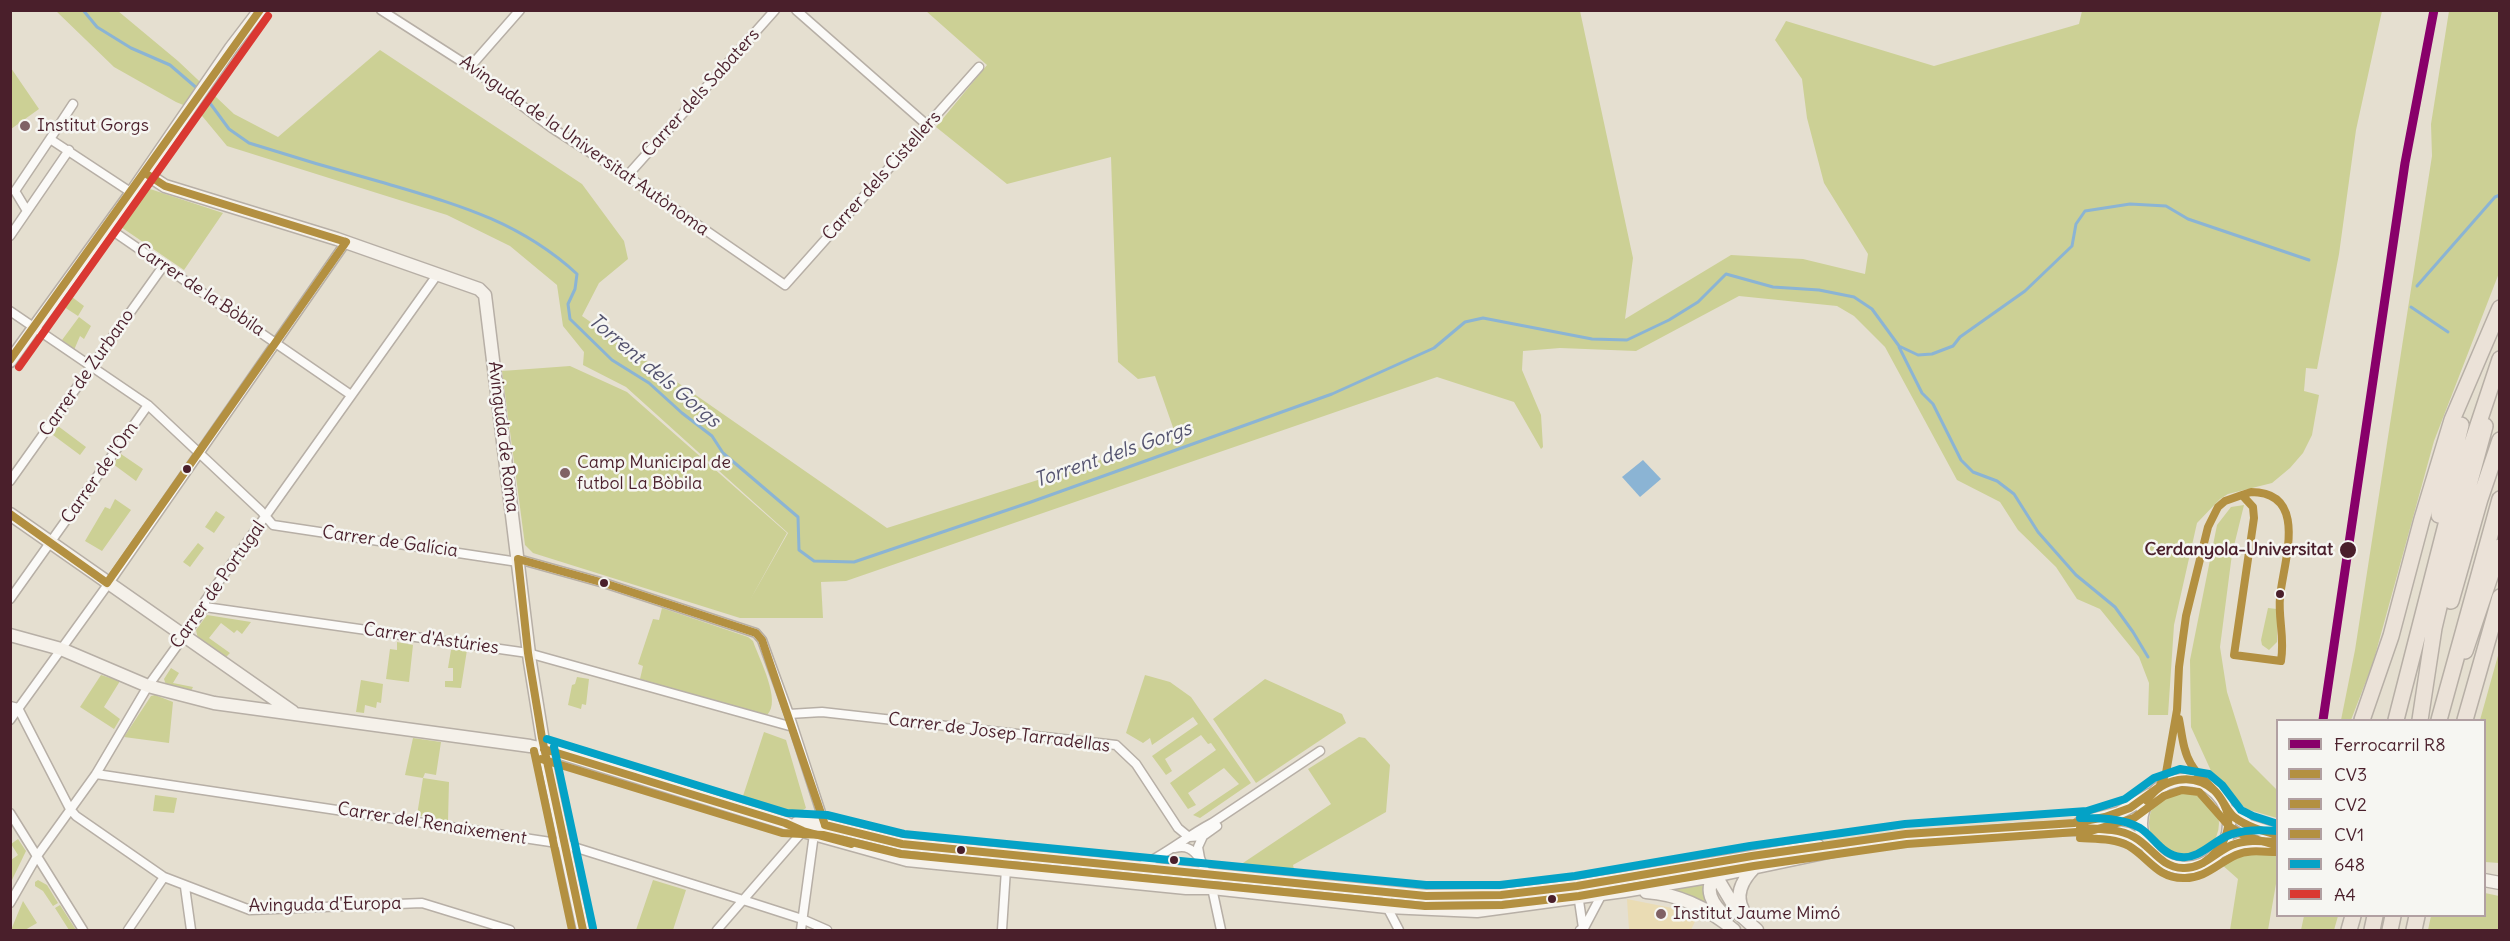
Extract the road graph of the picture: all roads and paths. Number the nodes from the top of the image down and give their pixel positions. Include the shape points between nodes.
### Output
1 (260, 10) edge
2 (381, 10) edge
3 (520, 10) edge
4 (775, 10) edge
5 (796, 10) edge
6 (470, 67) junction
7 (979, 67) dead end
8 (73, 104) dead end
9 (927, 125) junction
10 (50, 139) junction
11 (69, 150) junction
12 (148, 175) junction
13 (627, 176) junction
14 (133, 191) junction
15 (27, 211) junction
16 (107, 227) junction
17 (10, 236) edge
18 (346, 242) junction
19 (164, 265) junction
20 (436, 275) junction
21 (784, 285) joint
22 (2499, 308) edge
23 (10, 311) edge
24 (2499, 314) edge
25 (34, 326) junction
26 (277, 342) junction
27 (2499, 359) edge
28 (10, 360) edge
29 (92, 367) junction
30 (2499, 380) edge
31 (351, 395) junction
32 (148, 405) junction
33 (2499, 440) edge
34 (199, 452) junction
35 (10, 481) edge
36 (2499, 499) edge
37 (10, 514) edge
38 (266, 517) junction
39 (50, 543) junction
40 (2499, 547) edge
41 (518, 561) junction
42 (107, 583) junction
43 (2499, 597) edge
44 (10, 599) edge
45 (205, 607) junction
46 (2418, 626) junction
47 (2499, 626) edge
48 (10, 635) edge
49 (183, 636) junction
50 (61, 649) junction
51 (528, 653) junction
52 (148, 686) junction
53 (267, 693) junction
54 (14, 707) edge
55 (261, 708) junction
56 (294, 712) junction
57 (789, 714) junction
58 (2440, 715) edge
59 (2362, 719) edge
60 (2397, 719) edge
61 (2420, 719) edge
62 (2420, 719) edge
63 (2465, 719) edge
64 (2471, 719) edge
65 (10, 720) edge
66 (793, 727) junction
67 (544, 749) junction
68 (1320, 751) dead end
69 (96, 774) junction
70 (2150, 795) junction
71 (1238, 806) junction
72 (70, 809) junction
73 (2226, 810) junction
74 (10, 813) edge
75 (785, 823) junction
76 (825, 825) junction
77 (1178, 828) junction
78 (808, 832) junction
79 (870, 835) junction
80 (2276, 835) edge
81 (1203, 836) junction
82 (1189, 837) junction
83 (2276, 842) edge
84 (564, 844) junction
85 (2144, 844) junction
86 (867, 848) junction
87 (1174, 848) junction
88 (2218, 853) junction
89 (1007, 854) junction
90 (37, 856) junction
91 (1744, 857) junction
92 (1200, 858) junction
93 (1755, 867) junction
94 (1137, 868) junction
95 (1007, 871) junction
96 (47, 872) junction
97 (1208, 874) junction
98 (1646, 874) junction
99 (26, 875) junction
100 (1714, 876) junction
101 (164, 877) junction
102 (185, 887) junction
103 (1212, 888) junction
104 (1624, 891) junction
105 (1577, 892) junction
106 (1387, 893) junction
107 (1602, 894) junction
108 (743, 900) junction
109 (10, 903) edge
110 (1387, 907) junction
111 (802, 919) junction
112 (83, 930) edge
113 (128, 930) edge
114 (190, 930) edge
115 (510, 930) edge
116 (583, 930) edge
117 (717, 930) edge
118 (801, 930) edge
119 (827, 930) edge
120 (1002, 930) edge
121 (1221, 930) edge
122 (1399, 930) edge
123 (1582, 930) edge
124 (1734, 930) edge
125 (1741, 930) edge
126 (1757, 930) edge
127 (1764, 930) edge

1 - 12 street via 191,105
2 - 6 street, Avinguda de la Universitat Autònoma
3 - 6 street
4 - 13 street, Carrer dels Sabaters
5 - 9 street
6 - 13 street, Avinguda de la Universitat Autònoma via 552,128
7 - 9 street, Carrer dels Cistellers
8 - 10 street
9 - 21 street, Carrer dels Cistellers
10 - 11 street
10 - 15 street via 15,192
11 - 14 street
11 - 15 street
12 - 14 street
12 - 18 street, Avinguda de Roma via 165,186
13 - 21 street, Avinguda de la Universitat Autònoma
14 - 16 street
15 - 17 street
16 - 19 street, Carrer de la Bòbila
16 - 25 street
18 - 20 street, Avinguda de Roma
18 - 26 street
19 - 26 street, Carrer de la Bòbila
19 - 29 street, Carrer de Zurbano
20 - 31 street, Carrer de Portugal
20 - 41 street, Avinguda de Roma via 479,289 485,295
22 - 59 highway via 2452,420 2391,636
23 - 25 street
24 - 46 highway via 2450,463
25 - 28 street
25 - 29 street
26 - 31 street, Carrer de la Bòbila
26 - 34 street
27 - 46 highway via 2450,509
29 - 32 street
29 - 35 street, Carrer de Zurbano
30 - 61 highway via 2434,628
31 - 38 street, Carrer de Portugal
32 - 34 street
32 - 39 street, Carrer de l'Om
33 - 62 highway
34 - 38 street
34 - 42 street
36 - 58 highway
37 - 39 street
38 - 41 street, Carrer de Galícia via 273,525
38 - 45 street, Carrer de Portugal via 205,601
39 - 42 street
39 - 44 street, Carrer de l'Om
40 - 58 highway
41 - 51 street, Avinguda de Roma
41 - 57 street, Carrer de Galícia via 604,583 756,633
42 - 49 street
42 - 50 street
43 - 63 highway
45 - 49 street, Carrer de Portugal
45 - 51 street, Carrer d'Astúries
46 - 60 highway
47 - 64 highway
48 - 50 street
49 - 52 street, Carrer de Portugal
49 - 53 street
50 - 52 street
50 - 54 street
51 - 66 street, Carrer d'Astúries
51 - 67 street, Avinguda de Roma
52 - 55 street via 214,703
52 - 69 street, Carrer de Portugal
53 - 55 street
53 - 56 street
54 - 65 street
54 - 72 street, Avinguda d'Europa
55 - 56 street
56 - 67 street
57 - 66 street, Carrer de Galícia
57 - 77 street, Carrer de Josep Tarradellas via 822,712 1116,745 1136,764
66 - 76 street, Carrer de Galícia
67 - 75 street
67 - 84 street, Avinguda de Roma
68 - 71 street
69 - 72 street, Carrer de Portugal
69 - 84 street, Carrer del Renaixement
70 - 73 street via 2173,780 2194,780 2215,792
70 - 85 street via 2142,820
70 - 91 street via 2130,808 2089,821 1917,833
71 - 81 street
71 - 82 street
72 - 90 street, Carrer de Portugal
72 - 101 street, Avinguda d'Europa
73 - 80 street via 2249,826
73 - 88 street via 2228,830
74 - 90 street
75 - 76 street
75 - 78 street
76 - 78 street via 824,830
76 - 79 street
77 - 82 street, Carrer de Josep Tarradellas
77 - 87 street
78 - 86 street
78 - 108 street
78 - 111 street
79 - 86 street via 865,841
79 - 89 street via 903,844
81 - 82 street
81 - 92 street via 1198,847
82 - 87 street
83 - 88 street via 2244,842
84 - 108 street, Carrer del Renaixement
84 - 116 street, Avinguda de Roma
85 - 88 street via 2163,863 2181,868 2199,865
85 - 93 street via 2127,834 2102,829 1992,831 1857,846
86 - 95 street via 907,860
87 - 92 street via 1188,848
87 - 94 street
89 - 94 street
89 - 95 street
90 - 96 street
90 - 99 street, Carrer de Portugal
91 - 98 street
91 - 100 street
92 - 97 street
93 - 100 street
93 - 127 street via 1741,884 1738,899 1746,916
94 - 97 street
95 - 103 street
95 - 120 street
96 - 99 street via 41,869
96 - 112 street
97 - 103 street
97 - 106 street
98 - 100 street
98 - 105 street
99 - 109 street, Carrer de Portugal
100 - 104 street
100 - 125 street via 1710,894 1713,905
100 - 126 street via 1738,913
101 - 102 street, Avinguda d'Europa
101 - 113 street
102 - 114 street
102 - 115 street, Avinguda d'Europa via 250,910 422,903
103 - 110 street
103 - 121 street
104 - 107 street
104 - 124 street via 1685,900
105 - 106 street via 1426,896
105 - 107 street
105 - 110 street via 1477,911
105 - 123 street
106 - 110 street
107 - 123 street
108 - 111 street, Carrer del Renaixement
108 - 117 street
110 - 122 street
111 - 118 street
111 - 119 street, Carrer del Renaixement

